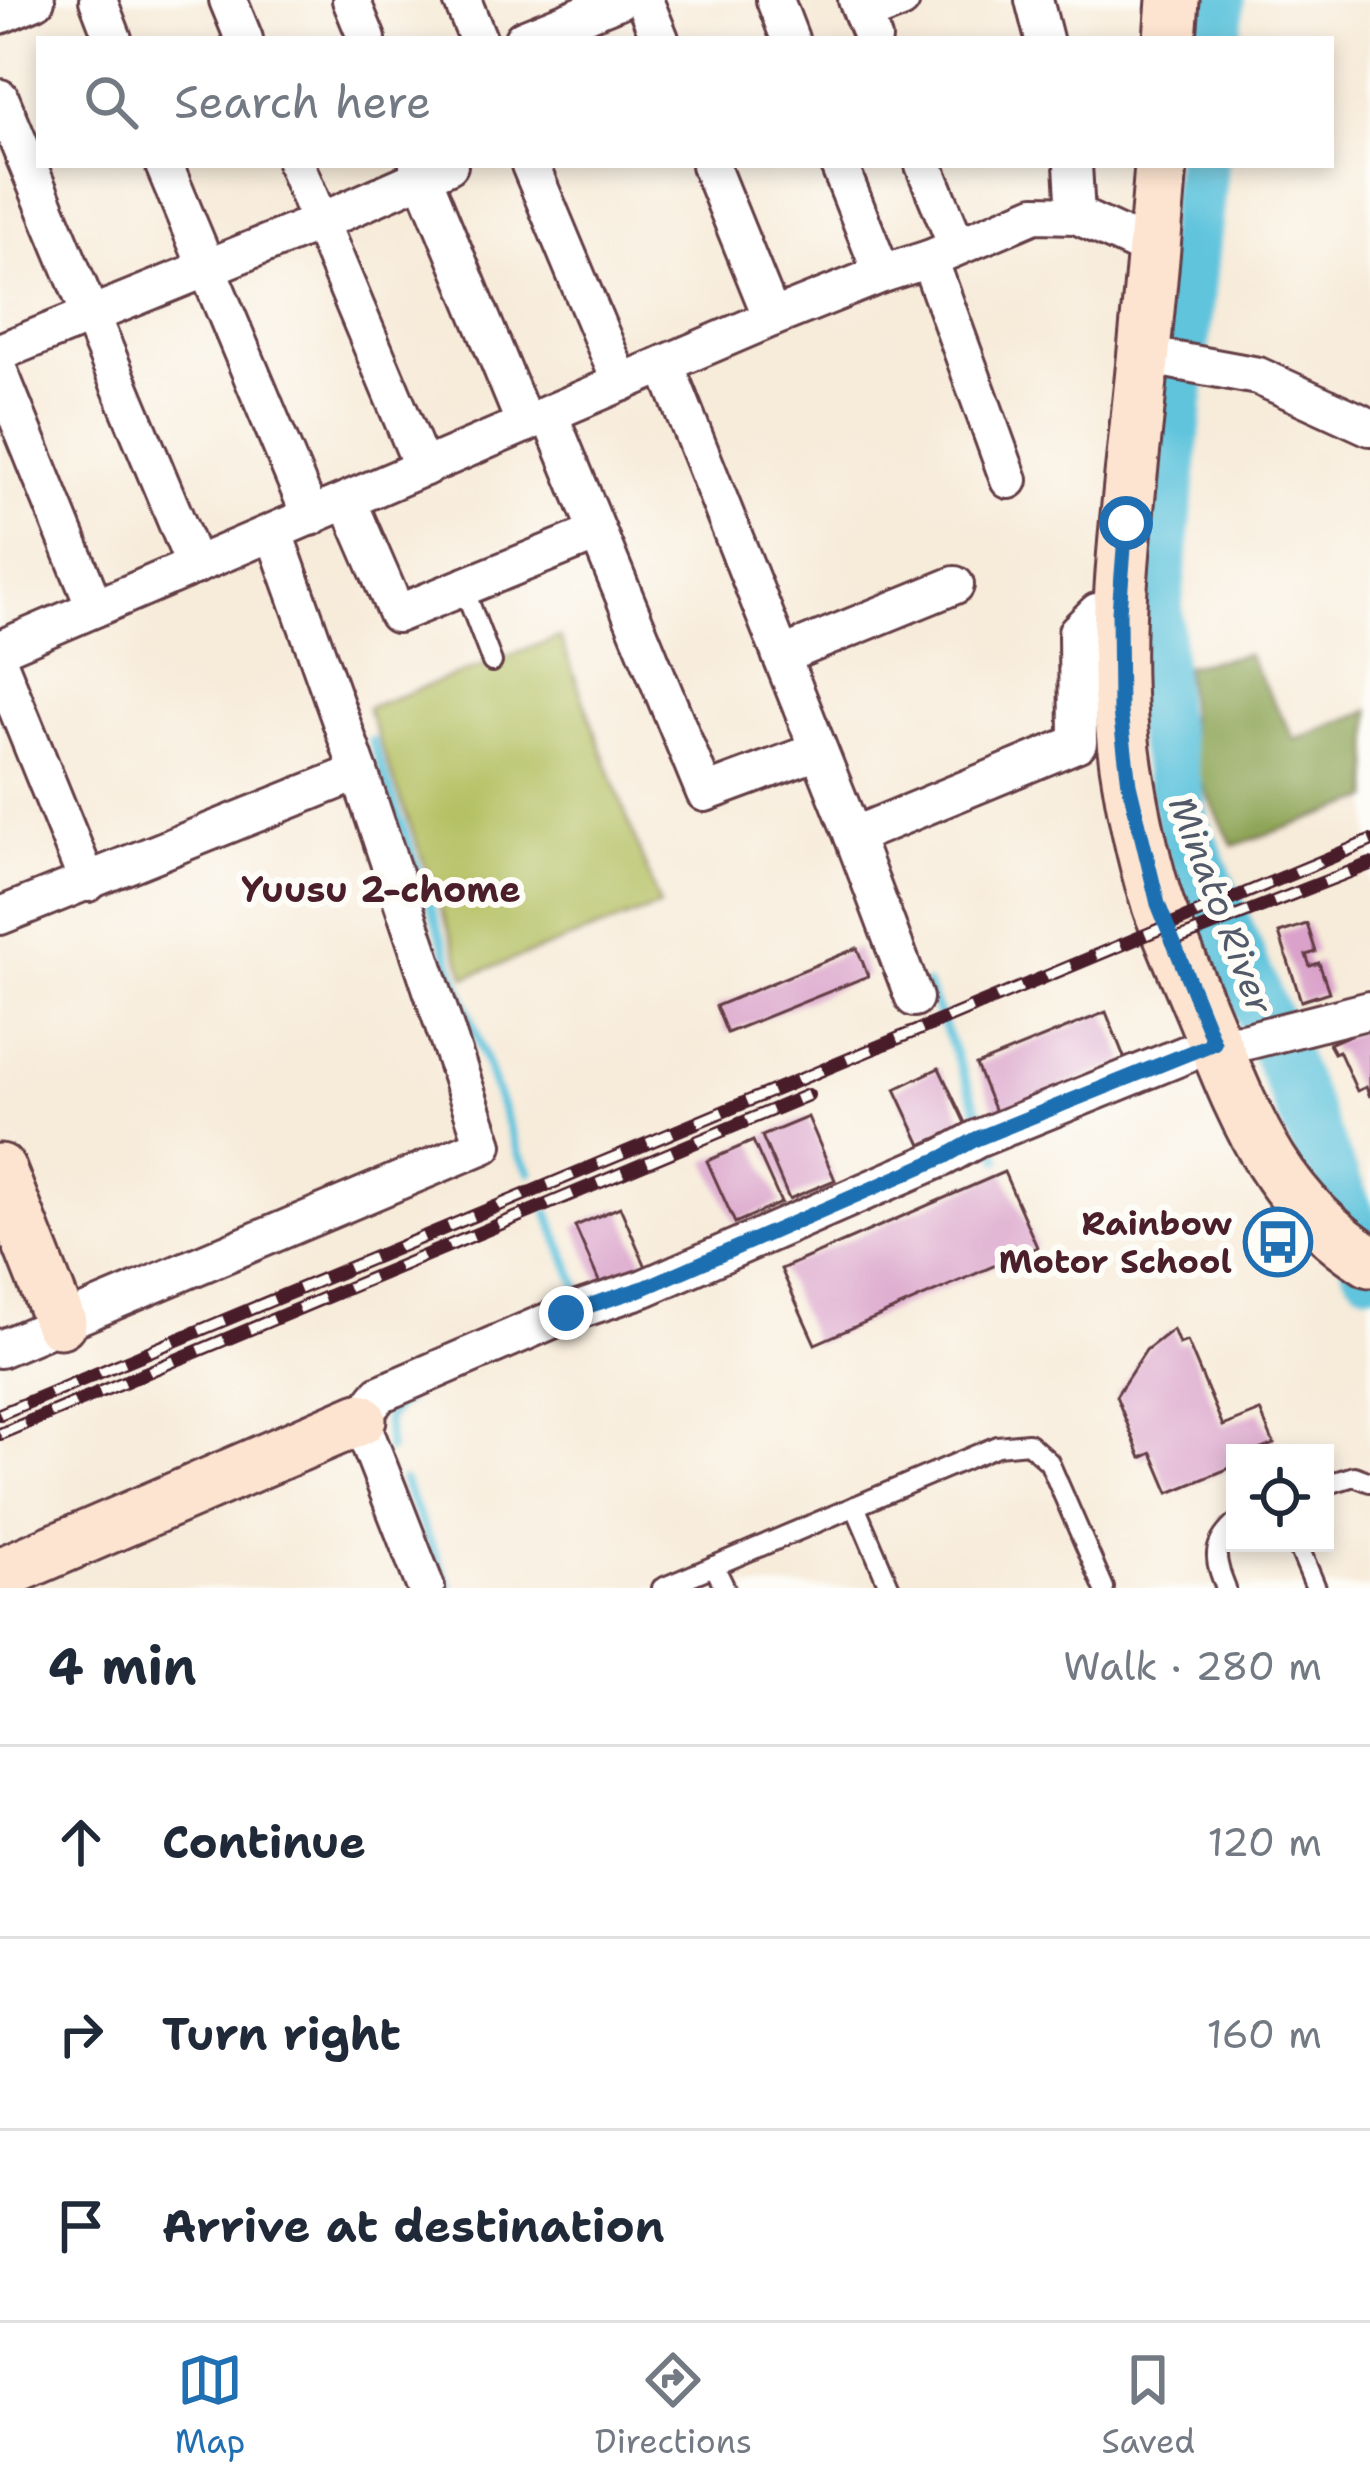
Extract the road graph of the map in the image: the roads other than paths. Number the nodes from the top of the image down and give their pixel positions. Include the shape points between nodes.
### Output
1 (36, 0) edge
2 (98, 0) edge
3 (228, 0) edge
4 (351, 0) edge
5 (462, 0) edge
6 (619, 0) edge
7 (644, 0) edge
8 (775, 0) edge
9 (901, 0) edge
10 (1034, 0) edge
11 (1173, 0) edge
12 (0, 15) edge
13 (865, 18) edge
14 (112, 36) edge
15 (243, 36) edge
16 (366, 36) edge
17 (477, 36) edge
18 (530, 36) edge
19 (658, 36) edge
20 (789, 36) edge
21 (1043, 36) edge
22 (1170, 36) edge
23 (0, 98) edge
24 (165, 168) edge
25 (297, 168) edge
26 (430, 168) edge
27 (531, 168) edge
28 (711, 168) edge
29 (840, 168) edge
30 (925, 168) edge
31 (1073, 168) edge
32 (1161, 168) edge
33 (1076, 215) junction
34 (320, 222) junction
35 (1154, 251) junction
36 (943, 252) junction
37 (205, 268) junction
38 (882, 274) junction
39 (91, 316) junction
40 (772, 318) junction
41 (0, 352) edge
42 (1144, 355) junction
43 (665, 364) junction
44 (0, 374) edge
45 (621, 383) junction
46 (537, 419) junction
47 (1370, 427) edge
48 (423, 468) junction
49 (1009, 480) dead end
50 (348, 500) junction
51 (311, 517) junction
52 (274, 532) junction
53 (597, 533) junction
54 (195, 566) junction
55 (956, 585) dead end
56 (464, 589) junction
57 (95, 608) junction
58 (1119, 612) junction
59 (0, 649) edge
60 (781, 656) junction
61 (492, 662) dead end
62 (0, 667) edge
63 (818, 751) junction
64 (359, 772) junction
65 (853, 836) junction
66 (88, 883) junction
67 (0, 916) edge
68 (914, 998) dead end
69 (1370, 1010) edge
70 (1229, 1043) junction
71 (0, 1170) edge
72 (1370, 1262) edge
73 (61, 1322) junction
74 (0, 1349) edge
75 (360, 1419) junction
76 (1334, 1482) edge
77 (1370, 1482) edge
78 (855, 1506) junction
79 (1226, 1532) edge
80 (1302, 1552) edge
81 (714, 1566) junction
82 (0, 1574) edge
83 (426, 1588) edge
84 (662, 1588) edge
85 (725, 1588) edge
86 (890, 1588) edge
87 (1105, 1588) edge
88 (1226, 1588) edge
89 (1316, 1588) edge

1 - 12 street
2 - 14 street
3 - 15 street
4 - 16 street
5 - 17 street
6 - 18 street
7 - 19 street
8 - 20 street
9 - 13 street
10 - 21 street
11 - 22 street
23 - 39 street
24 - 37 street
25 - 34 street
26 - 34 street
26 - 46 street
27 - 45 street
28 - 40 street
29 - 38 street
30 - 36 street
31 - 33 street
32 - 35 street
33 - 35 street
33 - 36 street via 1035,214
34 - 37 street
34 - 48 street
35 - 42 street
36 - 38 street
36 - 49 street
37 - 39 street
37 - 51 street
38 - 40 street
39 - 41 street
39 - 54 street
40 - 43 street
42 - 47 street via 1258,376
42 - 58 street
43 - 45 street
43 - 60 street
44 - 57 street
45 - 46 street
46 - 48 street
46 - 53 street
48 - 50 street
50 - 51 street
50 - 56 street via 397,614
51 - 52 street
52 - 54 street
52 - 64 street
53 - 56 street
53 - 63 street via 705,793
54 - 57 street
55 - 60 street
56 - 61 lane
57 - 59 street
58 - 65 street via 1097,612 1077,632 1078,743
58 - 70 street via 1129,784 1158,904
60 - 63 street
62 - 66 street
63 - 65 street
64 - 66 street
64 - 73 street via 484,1145
65 - 68 street
66 - 67 street
69 - 70 street
70 - 72 street via 1234,1092 1276,1173
70 - 75 street via 976,1139 644,1288 566,1313 380,1394
71 - 73 street
73 - 74 street
75 - 82 street
75 - 83 street
76 - 77 lane
78 - 81 lane
78 - 86 lane
78 - 87 lane via 997,1446 1028,1443 1049,1462
79 - 88 lane via 1217,1549
80 - 89 lane
81 - 84 lane
81 - 85 lane

